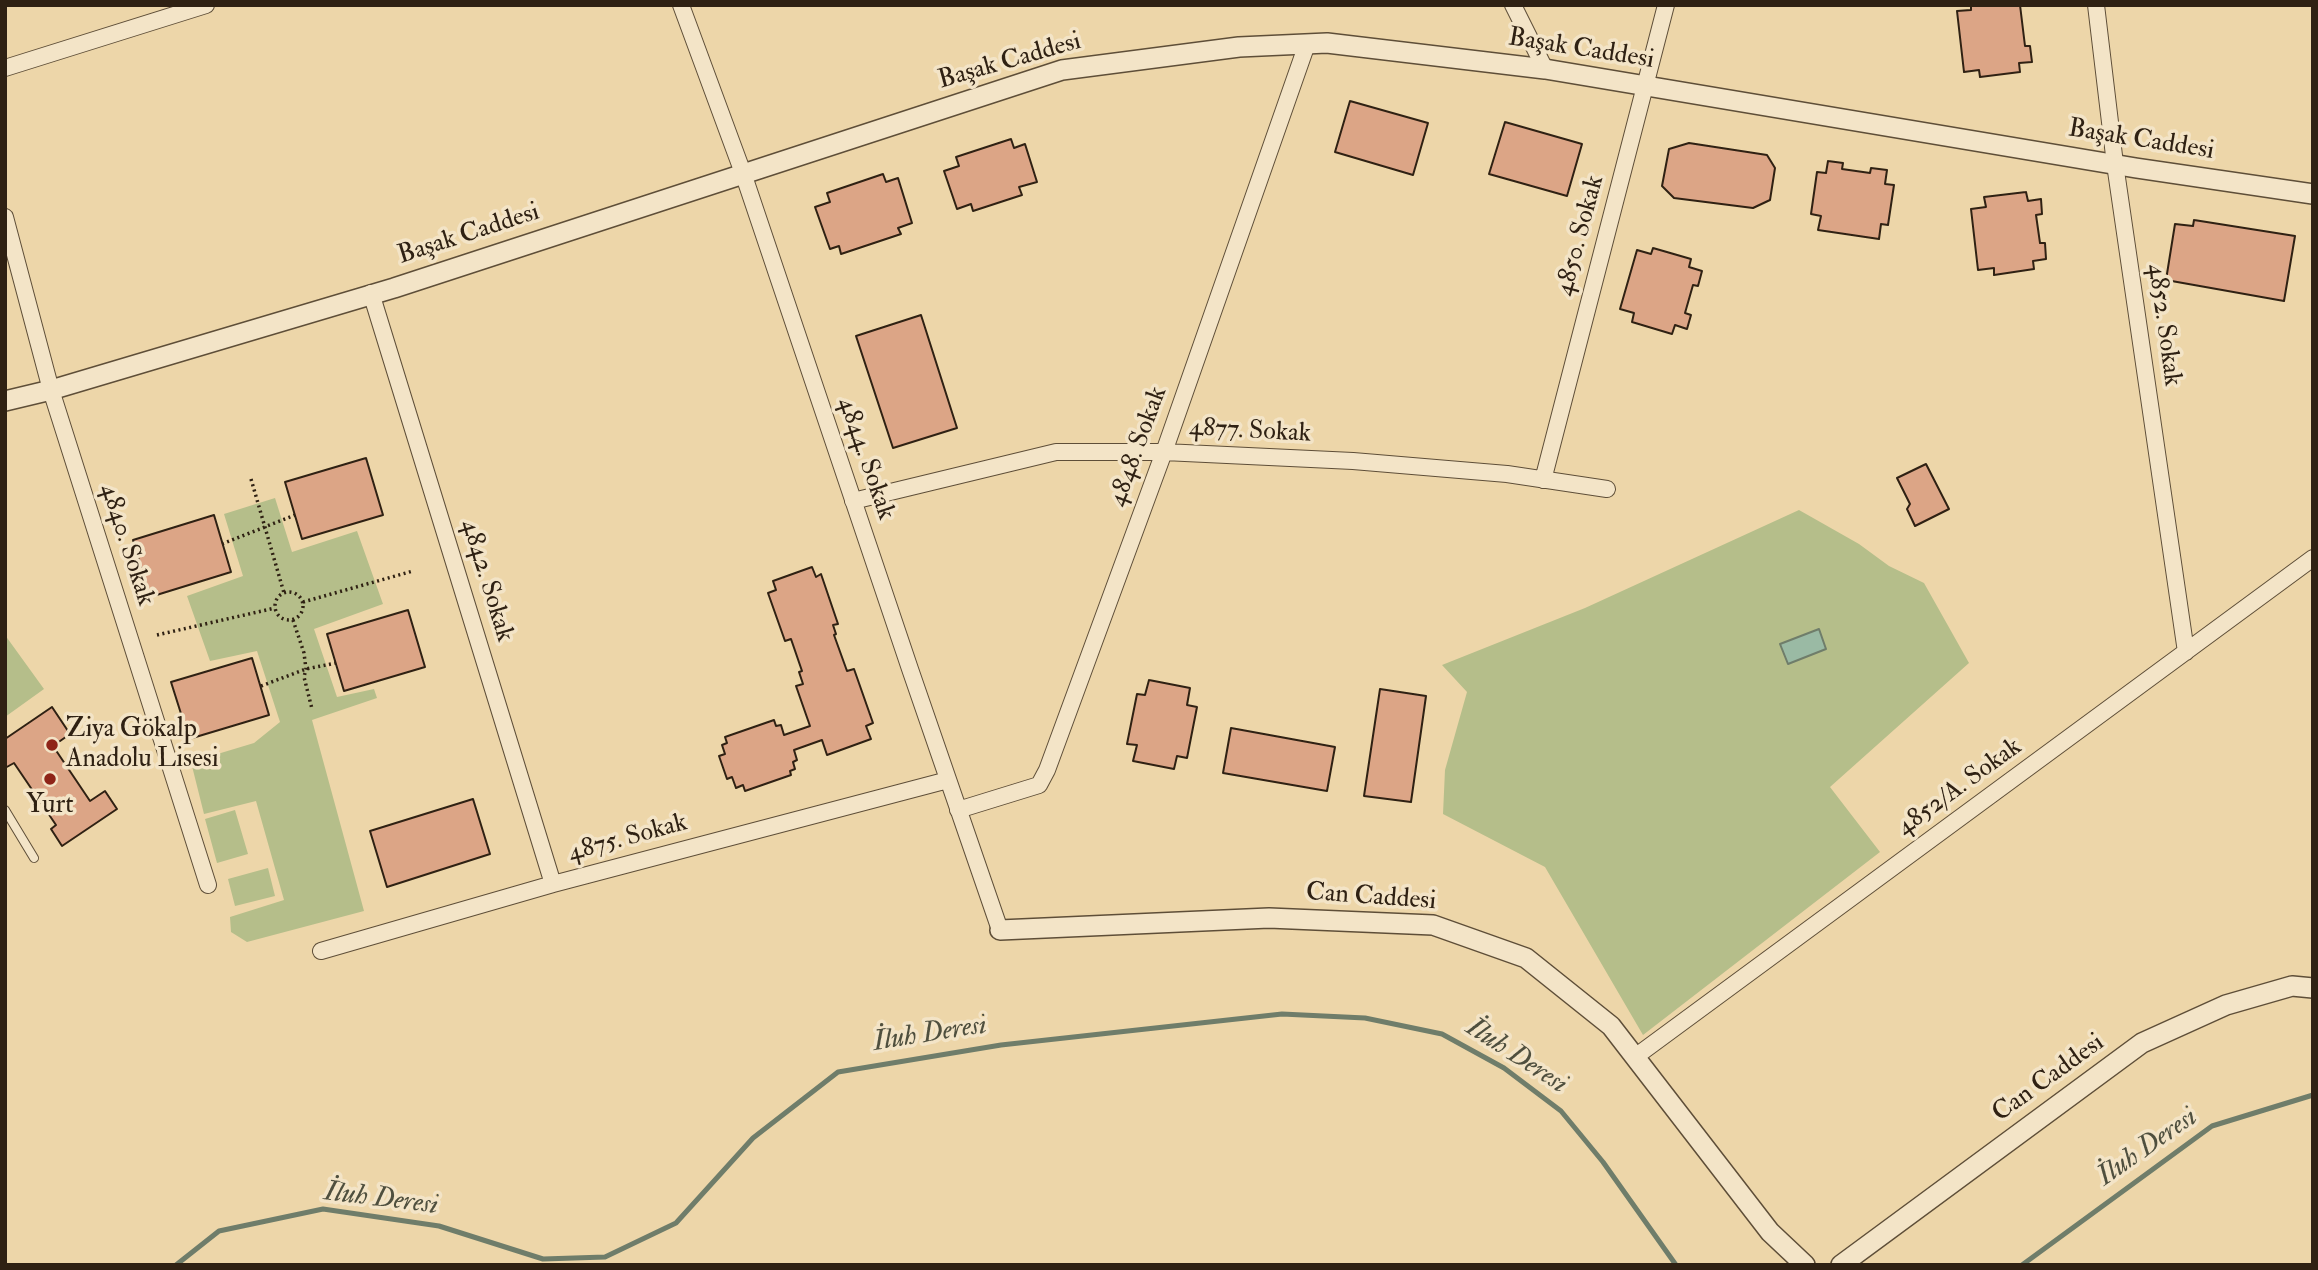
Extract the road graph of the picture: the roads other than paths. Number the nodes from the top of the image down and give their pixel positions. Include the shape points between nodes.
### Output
1 (206, 5) edge
2 (681, 5) edge
3 (1513, 5) edge
4 (1666, 5) edge
5 (2096, 5) edge
6 (1307, 44) junction
7 (5, 68) edge
8 (1545, 69) junction
9 (1646, 86) junction
10 (2115, 164) junction
11 (743, 173) junction
12 (2313, 194) edge
13 (5, 217) edge
14 (371, 293) junction
15 (51, 390) junction
16 (5, 401) edge
17 (1164, 452) junction
18 (1543, 480) junction
19 (1607, 489) dead end
20 (853, 501) junction
21 (2313, 558) edge
22 (2186, 652) junction
23 (948, 780) junction
24 (5, 810) edge
25 (958, 810) junction
26 (34, 859) dead end
27 (553, 884) junction
28 (208, 885) dead end
29 (1000, 930) joint
30 (321, 951) dead end
31 (2313, 988) edge
32 (1635, 1057) junction
33 (1805, 1265) edge
34 (1841, 1265) edge

1 - 7 street
2 - 11 street, 4844. Sokak
3 - 8 street
4 - 9 street, 4850. Sokak
5 - 10 street, 4852. Sokak
6 - 8 street, Başak Caddesi
6 - 11 street, Başak Caddesi via 1239,47 1062,70
6 - 17 street, 4848. Sokak
8 - 9 street, Başak Caddesi
9 - 10 street, Başak Caddesi
9 - 18 street, 4850. Sokak
10 - 12 street, Başak Caddesi
10 - 22 street, 4852. Sokak
11 - 14 street, Başak Caddesi
11 - 20 street, 4844. Sokak
13 - 15 street, 4840. Sokak
14 - 15 street, Başak Caddesi
14 - 27 street, 4842. Sokak
15 - 16 street, Başak Caddesi
15 - 28 street, 4840. Sokak
17 - 18 street, 4877. Sokak via 1353,461
17 - 20 street, 4877. Sokak via 1056,452
17 - 25 street, 4848. Sokak via 1039,785
18 - 19 street, 4877. Sokak
20 - 23 street, 4844. Sokak
21 - 22 street, 4852/A. Sokak
22 - 32 street, 4852/A. Sokak
23 - 25 street, 4844. Sokak
23 - 27 street, 4875. Sokak
24 - 26 lane
25 - 29 street, 4844. Sokak
27 - 30 street, 4875. Sokak
29 - 32 street, Can Caddesi via 1269,918 1433,925 1526,958 1611,1026
31 - 34 street, Can Caddesi via 2292,986 2226,1005 2142,1043
32 - 33 street, Can Caddesi via 1770,1232

